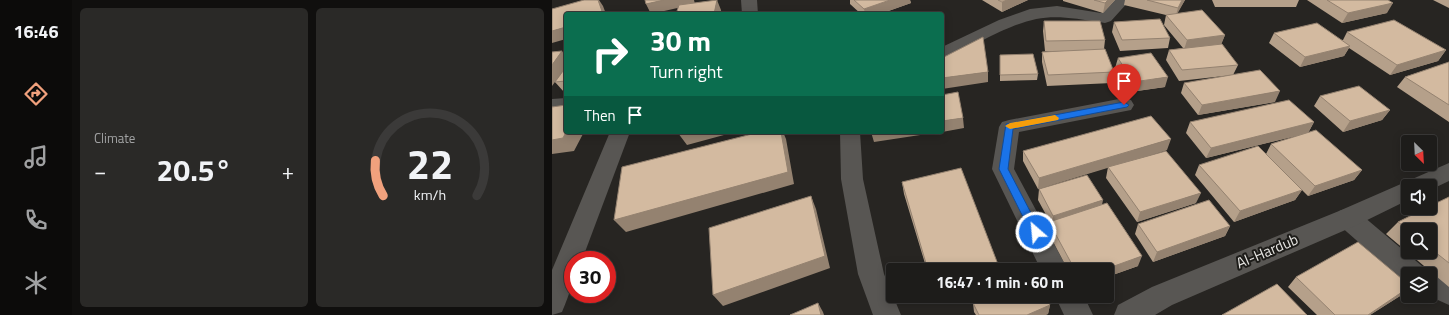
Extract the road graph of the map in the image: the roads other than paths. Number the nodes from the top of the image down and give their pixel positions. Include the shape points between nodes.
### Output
1 (749, 0) edge
2 (1122, 0) edge
3 (750, 12) edge
4 (944, 53) edge
5 (564, 105) edge
6 (1124, 105) dead end
7 (552, 106) edge
8 (619, 134) edge
9 (850, 134) edge
10 (1449, 170) edge
11 (1430, 179) edge
12 (1401, 193) edge
13 (1348, 218) junction
14 (1051, 263) edge
15 (1404, 267) edge
16 (1437, 286) edge
17 (1449, 292) edge
18 (552, 303) edge
19 (1072, 303) edge
20 (887, 315) edge
21 (1078, 315) edge
22 (1128, 315) edge

1 - 3 street
2 - 4 street via 1105,18 1064,12 1026,14
5 - 7 street
6 - 14 street via 1009,126 1003,169
8 - 18 street
9 - 20 street via 852,179 871,274
10 - 11 street
12 - 13 street, Al-Hardub
13 - 15 street
13 - 22 street, Al-Hardub via 1162,296
16 - 17 street
19 - 21 street

